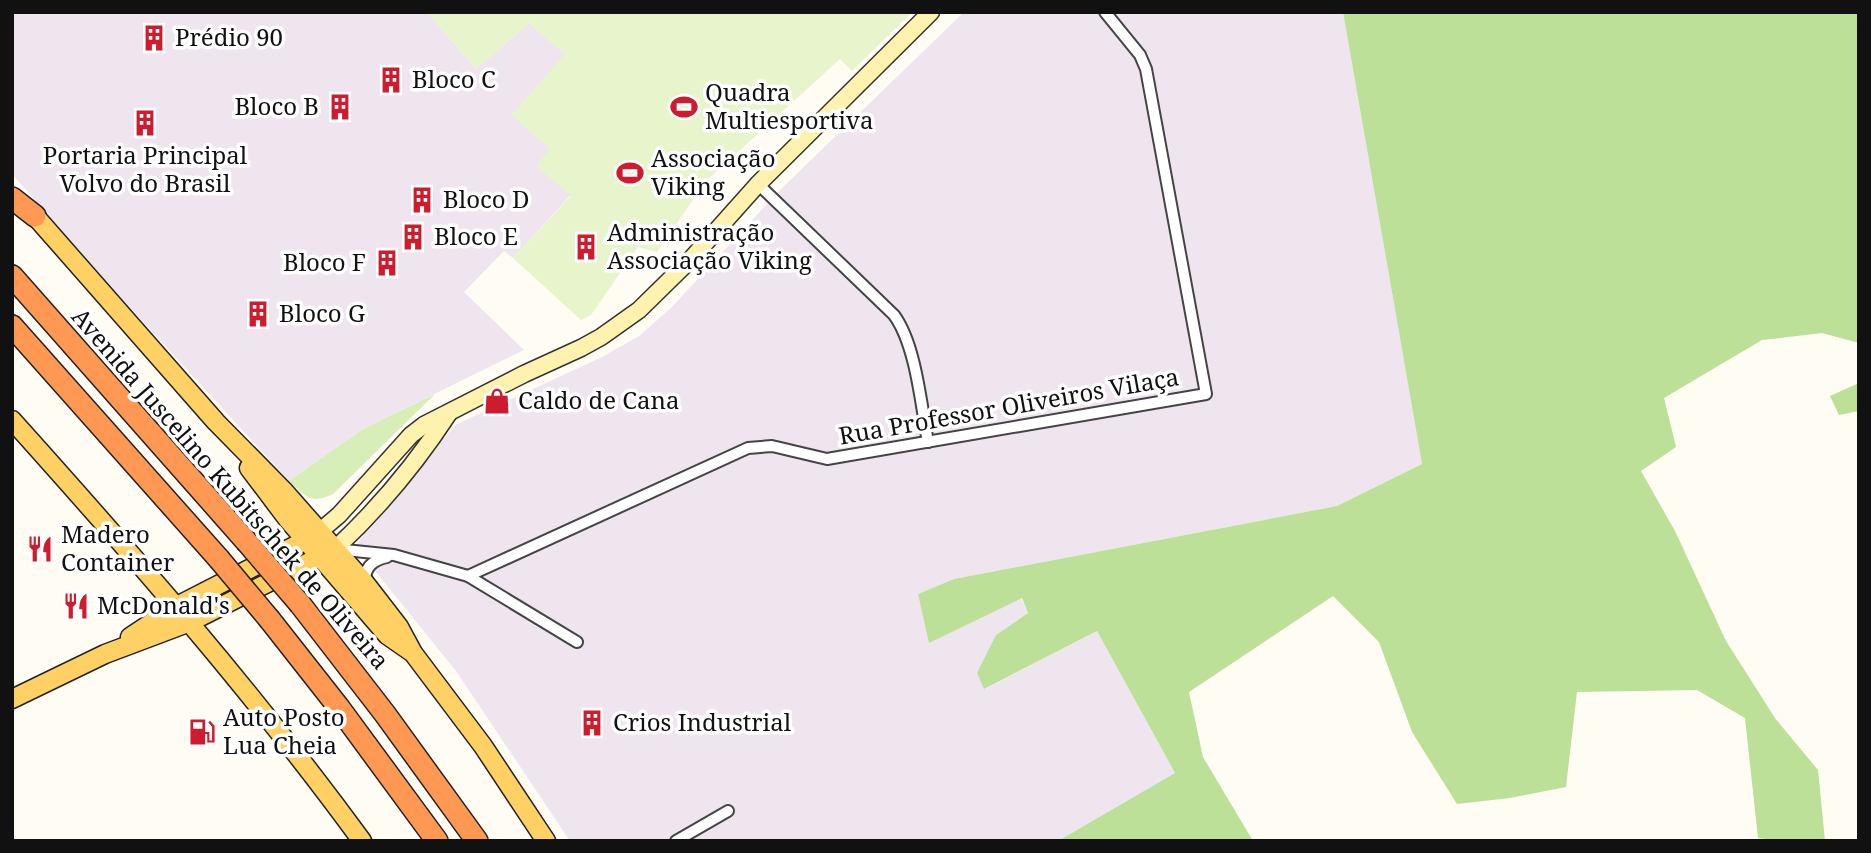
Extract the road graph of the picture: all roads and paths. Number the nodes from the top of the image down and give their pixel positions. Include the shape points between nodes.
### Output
1 (931, 12) edge
2 (1105, 12) edge
3 (758, 184) junction
4 (12, 187) edge
5 (12, 198) edge
6 (35, 216) junction
7 (12, 276) edge
8 (12, 326) edge
9 (450, 411) junction
10 (12, 420) edge
11 (928, 442) junction
12 (313, 536) junction
13 (328, 553) junction
14 (394, 555) junction
15 (149, 573) junction
16 (467, 576) junction
17 (365, 583) junction
18 (177, 606) junction
19 (190, 622) junction
20 (144, 628) junction
21 (577, 642) dead end
22 (413, 653) junction
23 (105, 654) junction
24 (12, 699) edge
25 (728, 811) dead end
26 (362, 841) edge
27 (437, 841) edge
28 (477, 841) edge
29 (546, 841) edge
30 (676, 841) edge

1 - 3 main road
2 - 11 street, Rua Professor Oliveiros Vilaça via 1146,69 1206,394
3 - 9 main road via 639,310 591,343
3 - 11 street via 901,324 910,347
4 - 6 main road
5 - 6 highway
6 - 12 main road via 216,422 283,490
7 - 28 highway, Avenida Juscelino Kubitschek de Oliveira, bridge via 300,604
8 - 27 highway, bridge via 219,559 340,709
9 - 12 main road via 411,435 339,515
9 - 13 main road via 425,449 355,530
10 - 15 main road
11 - 16 street, Rua Professor Oliveiros Vilaça via 827,459 772,446 737,452
12 - 13 main road
12 - 18 main road
13 - 14 street
13 - 17 main road
13 - 19 main road
13 - 22 main road via 387,635
14 - 16 street
14 - 17 street via 370,565
15 - 18 main road
15 - 20 main road via 155,605
16 - 21 street
17 - 22 main road
18 - 19 main road
18 - 20 main road
19 - 23 main road
19 - 26 main road
20 - 23 main road
22 - 29 main road
23 - 24 main road
25 - 30 street

